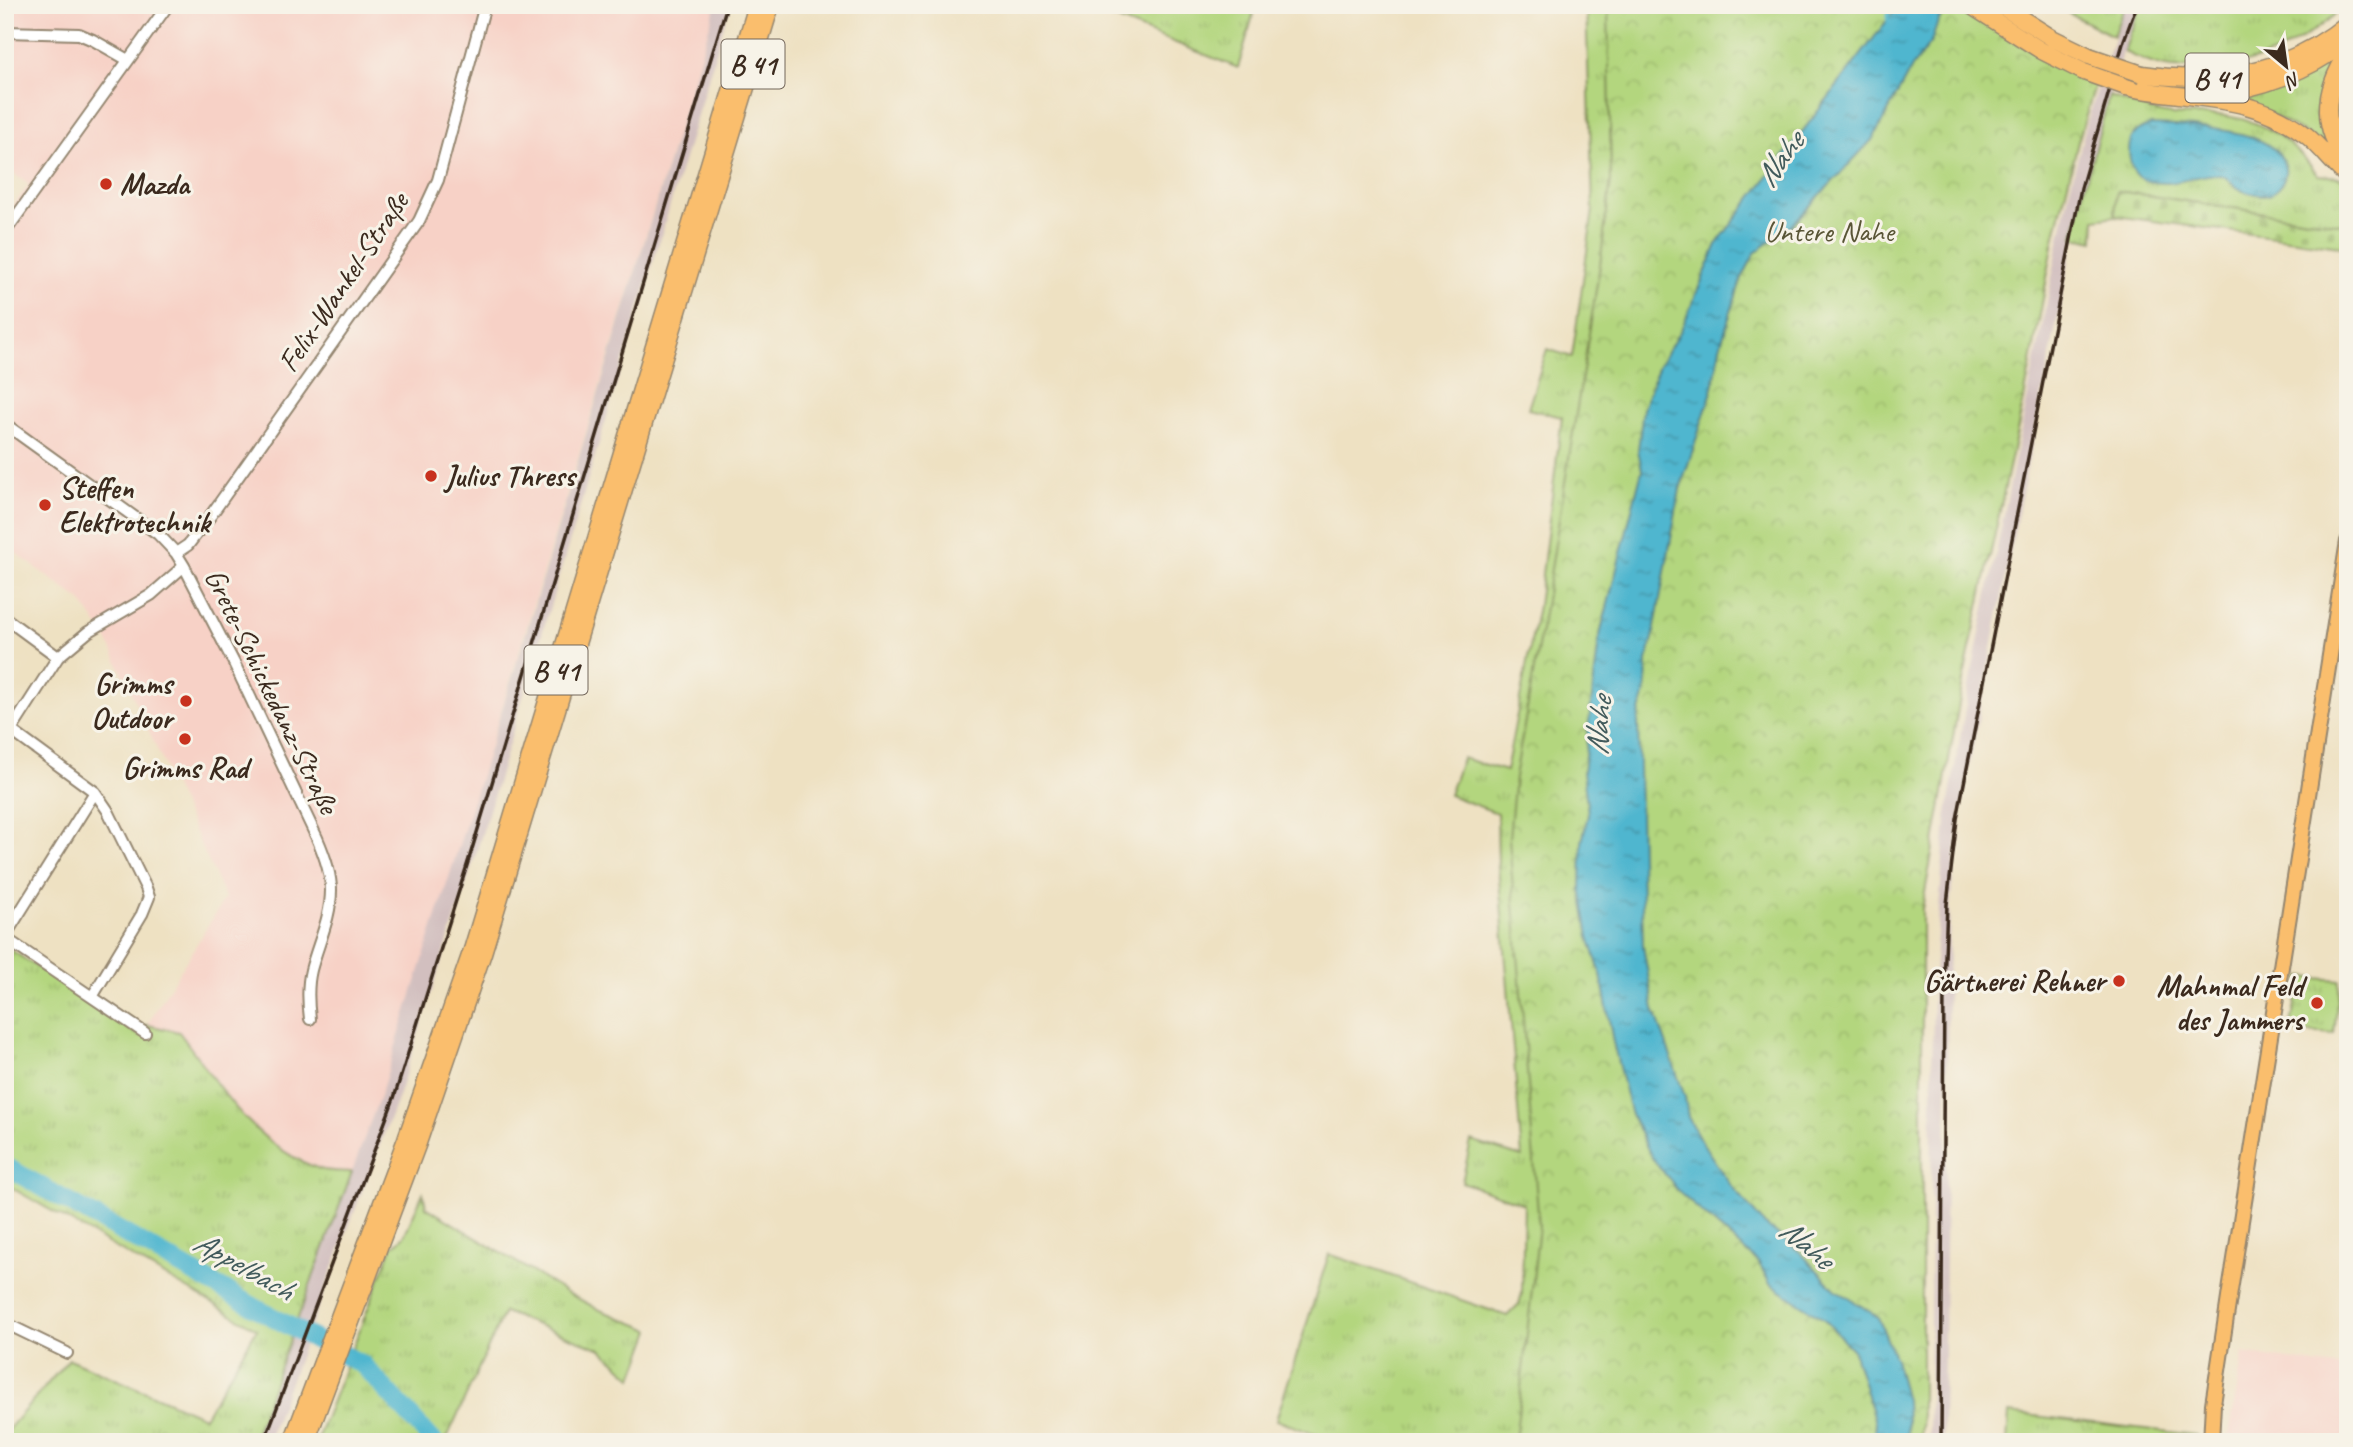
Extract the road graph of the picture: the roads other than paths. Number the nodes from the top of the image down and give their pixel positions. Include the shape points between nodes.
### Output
1 (168, 5) edge
2 (485, 5) edge
3 (757, 5) edge
4 (771, 5) edge
5 (1970, 5) edge
6 (2000, 5) edge
7 (2348, 23) edge
8 (5, 32) edge
9 (2348, 41) edge
10 (2348, 53) edge
11 (128, 61) junction
12 (2086, 64) junction
13 (2193, 95) junction
14 (2348, 162) edge
15 (2348, 177) edge
16 (5, 231) edge
17 (5, 424) edge
18 (2348, 541) edge
19 (176, 553) junction
20 (184, 566) junction
21 (5, 618) edge
22 (58, 657) junction
23 (7, 732) edge
24 (95, 792) junction
25 (5, 937) edge
26 (92, 997) junction
27 (310, 1019) dead end
28 (145, 1033) dead end
29 (5, 1323) edge
30 (341, 1330) junction
31 (67, 1353) dead end
32 (328, 1364) junction
33 (2213, 1404) junction
34 (292, 1442) edge
35 (306, 1442) edge
36 (2200, 1442) edge
37 (2211, 1442) edge

1 - 11 street
2 - 19 street, Felix-Wankel-Straße via 438,180 418,221 211,515
3 - 30 highway, B 41 via 472,950
4 - 30 highway, B 41 via 487,941 422,1131
5 - 12 highway, B 41 via 2042,51
6 - 12 highway, B 41
7 - 12 highway, B 41, bridge via 2298,55 2246,73 2192,79
8 - 11 street via 79,34
9 - 13 highway, B 41 via 2274,81
10 - 14 highway via 2332,79 2328,113 2333,136
11 - 16 street
12 - 13 highway, B 41, bridge via 2126,87
13 - 15 highway via 2253,107 2281,119 2317,145
17 - 19 street, Grete-Schickedanz-Straße via 158,534
18 - 33 main road
19 - 20 street, Grete-Schickedanz-Straße
20 - 22 street via 151,595 88,632
20 - 27 street, Grete-Schickedanz-Straße via 327,864 330,900 310,979
21 - 22 street
22 - 23 street
23 - 24 street
24 - 25 street
24 - 26 street via 149,897
25 - 26 street
26 - 28 street
29 - 31 street
30 - 32 highway, B 41
32 - 34 highway, B 41
32 - 35 highway, B 41
33 - 36 main road
33 - 37 main road

